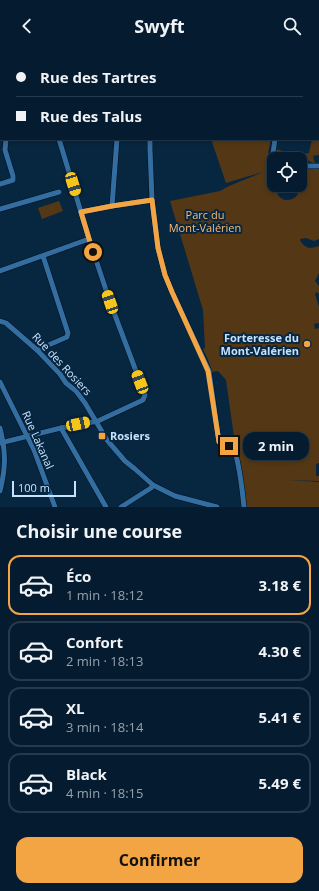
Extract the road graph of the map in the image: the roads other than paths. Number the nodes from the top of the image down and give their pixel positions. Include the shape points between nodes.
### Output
1 (6, 140) edge
2 (59, 140) edge
3 (117, 140) edge
4 (150, 140) edge
5 (275, 140) edge
6 (273, 152) edge
7 (307, 166) edge
8 (318, 166) edge
9 (0, 184) edge
10 (59, 192) dead end
11 (152, 200) junction
12 (112, 206) junction
13 (0, 209) edge
14 (81, 212) junction
15 (89, 239) junction
16 (43, 256) junction
17 (0, 271) edge
18 (0, 321) edge
19 (38, 350) junction
20 (0, 382) edge
21 (95, 421) junction
22 (0, 428) edge
23 (61, 428) junction
24 (27, 436) junction
25 (2, 443) edge
26 (153, 485) junction
27 (0, 491) edge
28 (202, 505) edge
29 (55, 507) edge
30 (106, 507) edge
31 (121, 507) edge
32 (216, 507) edge
33 (244, 507) edge

1 - 9 street via 5,150 13,180
2 - 14 street
3 - 12 street
4 - 11 street
5 - 6 street
7 - 8 street
10 - 13 street
11 - 12 street
11 - 33 street via 158,248 165,275 208,371 219,442 234,448
12 - 14 street
14 - 15 street
15 - 16 street
15 - 21 street via 145,395 143,400
16 - 17 street
16 - 19 street via 68,333 67,337
18 - 19 street, Rue des Rosiers via 6,323
19 - 21 street, Rue des Rosiers via 86,403
20 - 24 street, Rue Lakanal
21 - 23 street
21 - 26 street, Rue des Rosiers via 114,450
22 - 25 street
23 - 24 street
23 - 30 street
24 - 25 street
24 - 29 street, Rue Lakanal
25 - 27 street via 5,469
26 - 28 street, Rue des Rosiers
26 - 31 street
28 - 32 street, Rue des Rosiers

